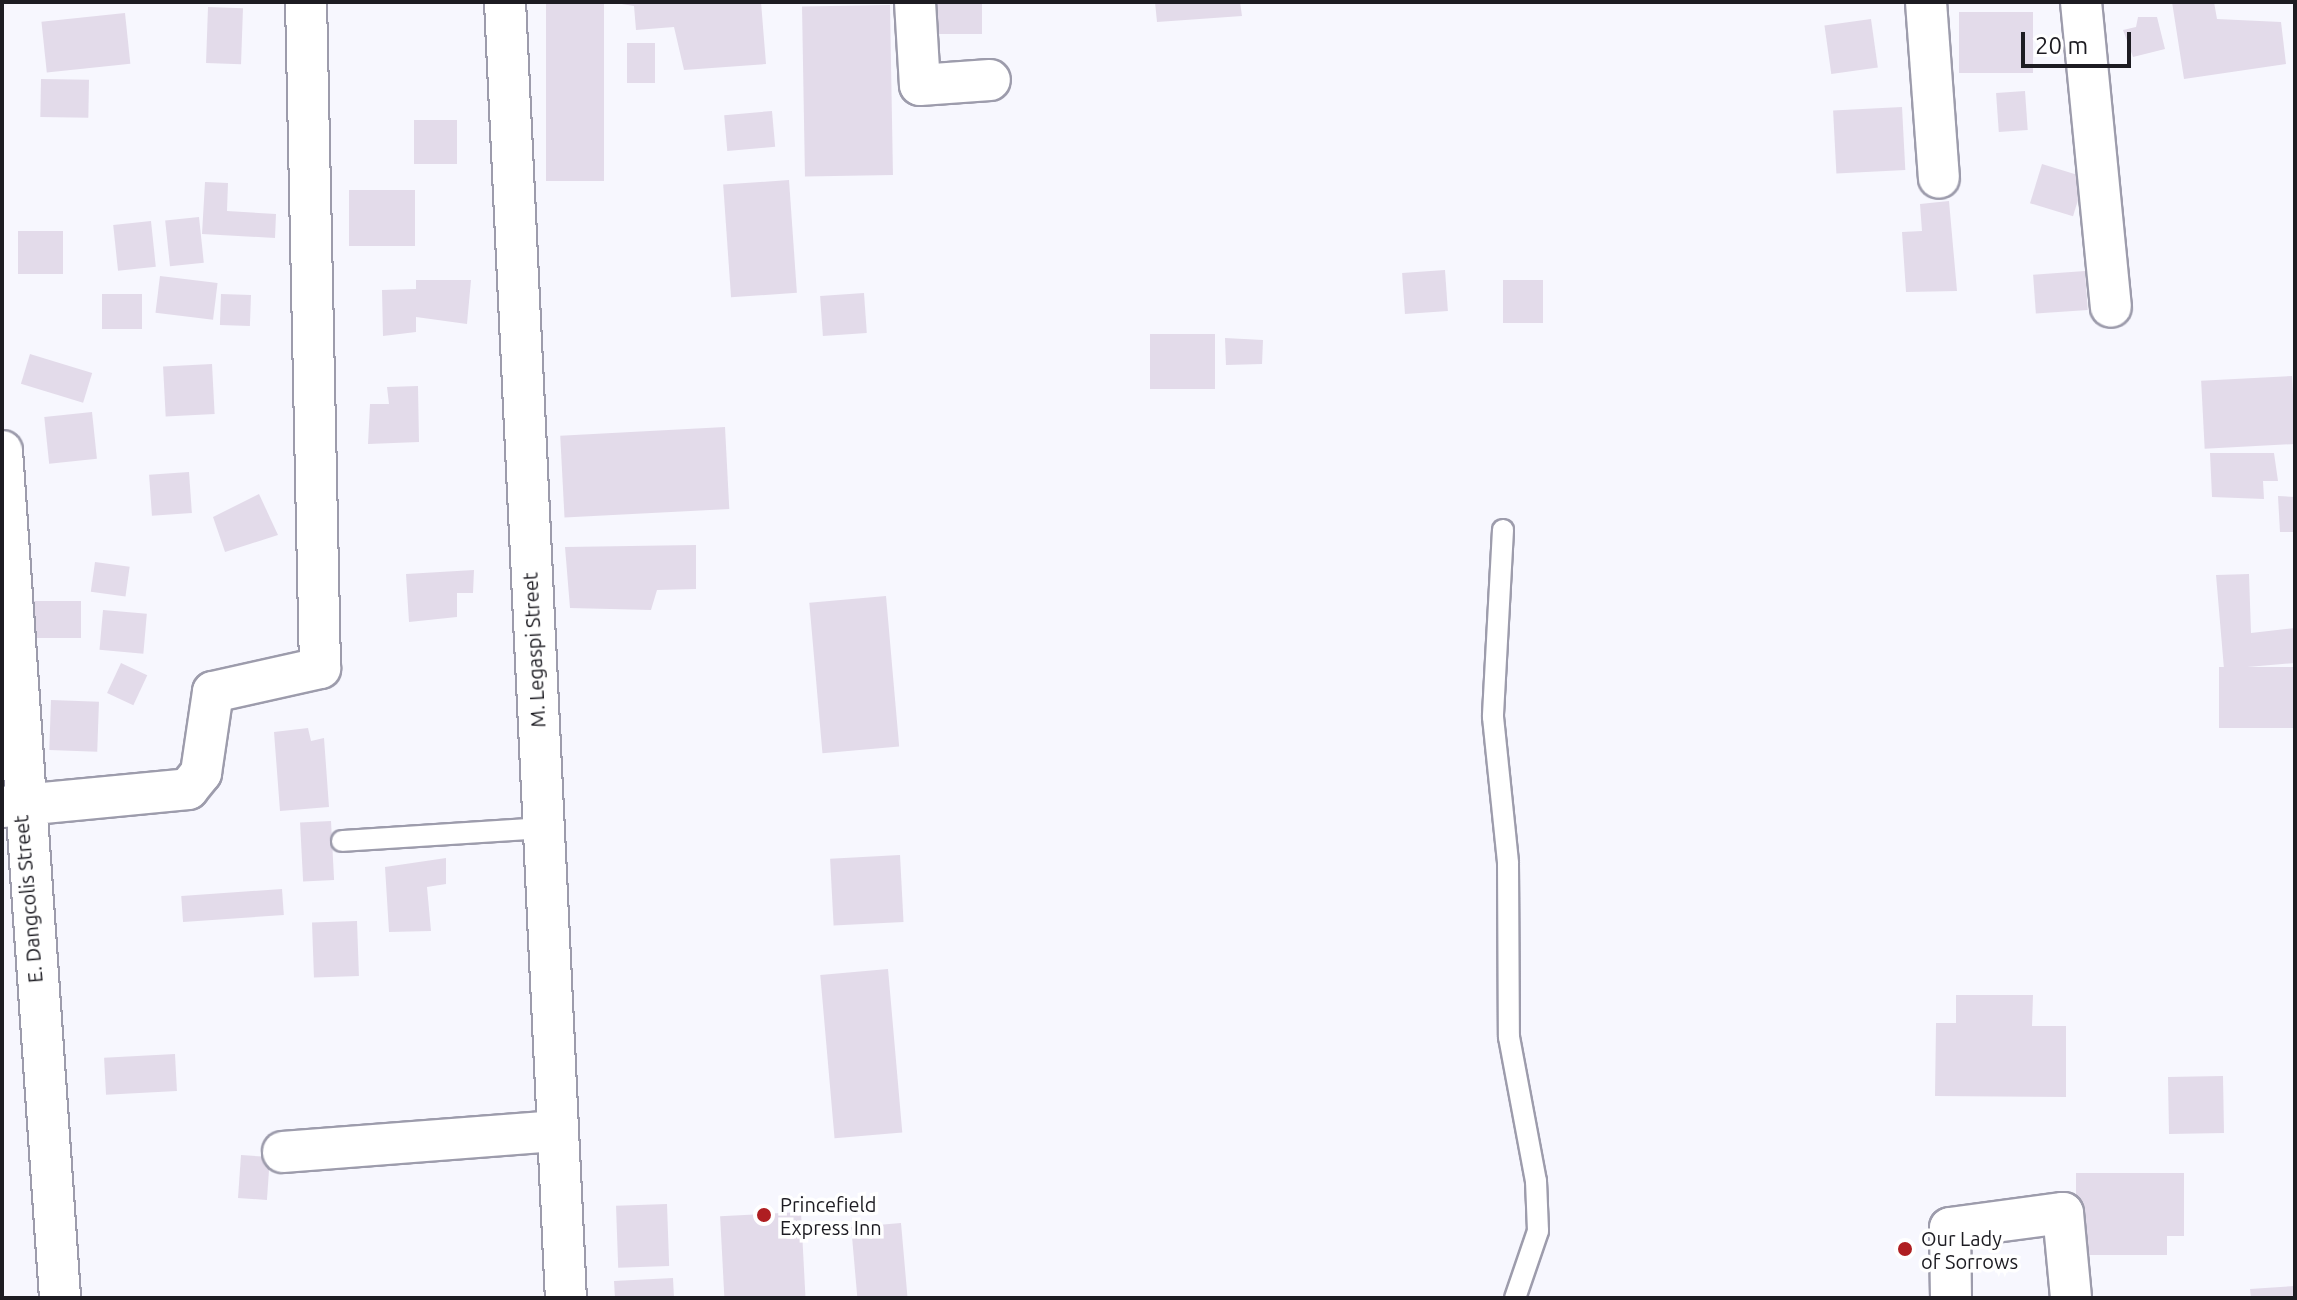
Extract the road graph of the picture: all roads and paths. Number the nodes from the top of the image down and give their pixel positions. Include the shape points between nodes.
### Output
1 (306, 2) edge
2 (505, 2) edge
3 (915, 2) edge
4 (1926, 2) edge
5 (2081, 2) edge
6 (990, 80) dead end
7 (1939, 178) dead end
8 (2111, 307) dead end
9 (2, 451) edge
10 (1503, 530) dead end
11 (12, 806) edge
12 (542, 828) junction
13 (342, 841) dead end
14 (557, 1131) junction
15 (283, 1152) dead end
16 (60, 1298) edge
17 (566, 1298) edge
18 (1515, 1298) edge
19 (1951, 1298) edge
20 (2071, 1298) edge

1 - 11 street via 320,668 213,692 201,773 188,789
2 - 12 street, M. Legaspi Street
3 - 6 street via 920,85
4 - 7 street
5 - 8 street
9 - 11 street, E. Dangcolis Street
10 - 18 lane via 1493,717 1508,863 1509,1037 1536,1181 1538,1231
11 - 16 street, E. Dangcolis Street
12 - 13 lane
12 - 14 street, M. Legaspi Street
14 - 15 street
14 - 17 street, M. Legaspi Street
19 - 20 street via 1950,1228 2063,1213

